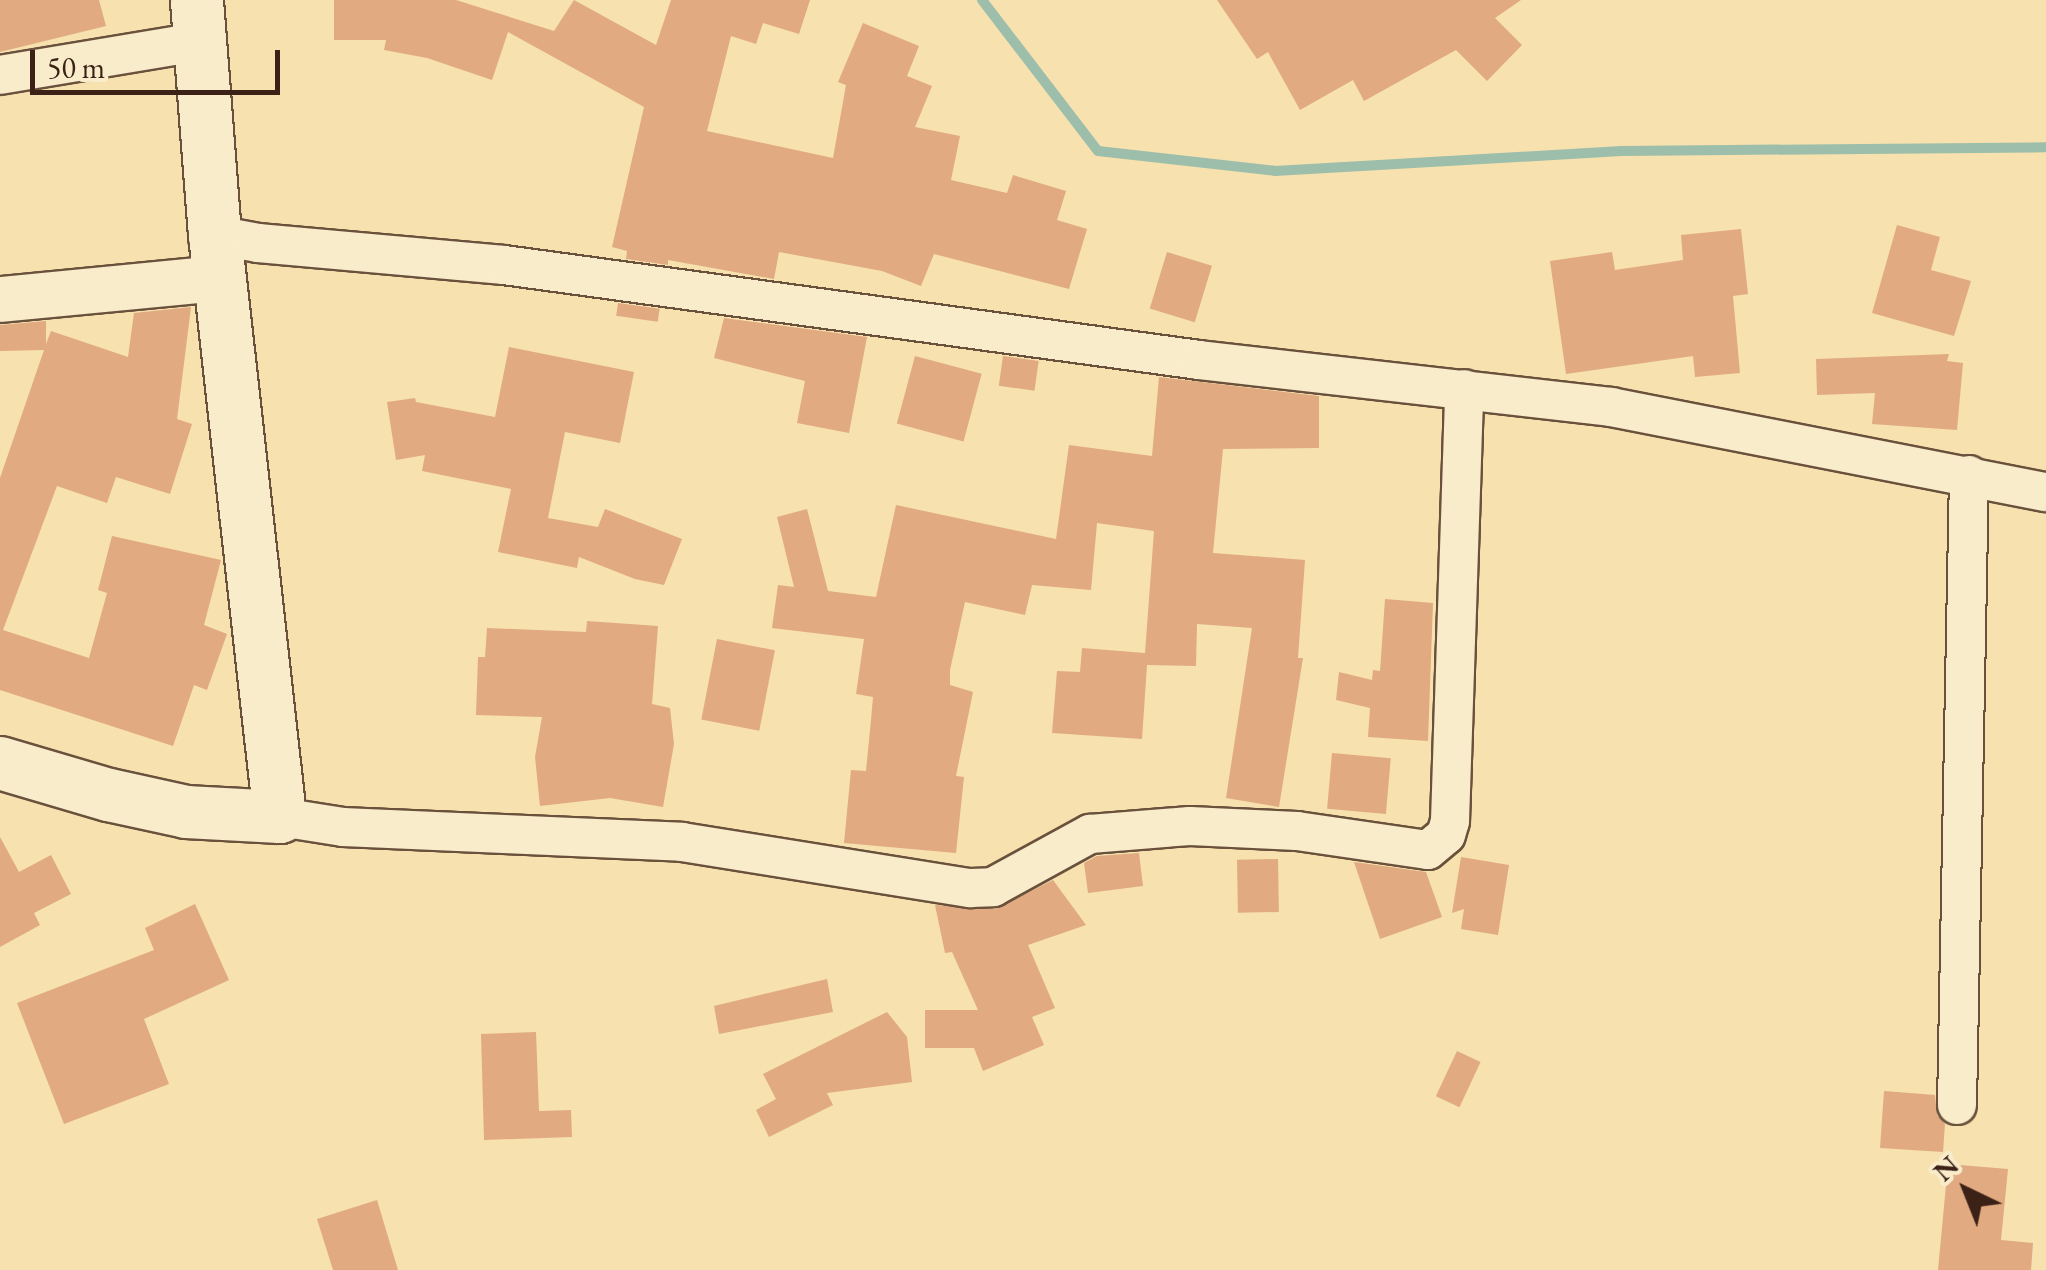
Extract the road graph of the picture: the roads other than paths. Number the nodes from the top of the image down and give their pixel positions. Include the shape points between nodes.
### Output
1 (198, 21) edge
2 (0, 76) edge
3 (217, 256) junction
4 (0, 299) edge
5 (1464, 389) junction
6 (1969, 475) junction
7 (2046, 492) edge
8 (0, 763) edge
9 (280, 817) junction
10 (1957, 1105) dead end

1 - 2 street
1 - 3 main road
3 - 4 street
3 - 5 street via 258,243 504,265 1199,360
3 - 9 main road
5 - 6 street via 1611,406
5 - 9 street via 1450,822 1428,850 1297,831 1190,826 1090,834 992,888 970,888 682,842 343,827
6 - 7 street
6 - 10 street
8 - 9 main road via 186,812

